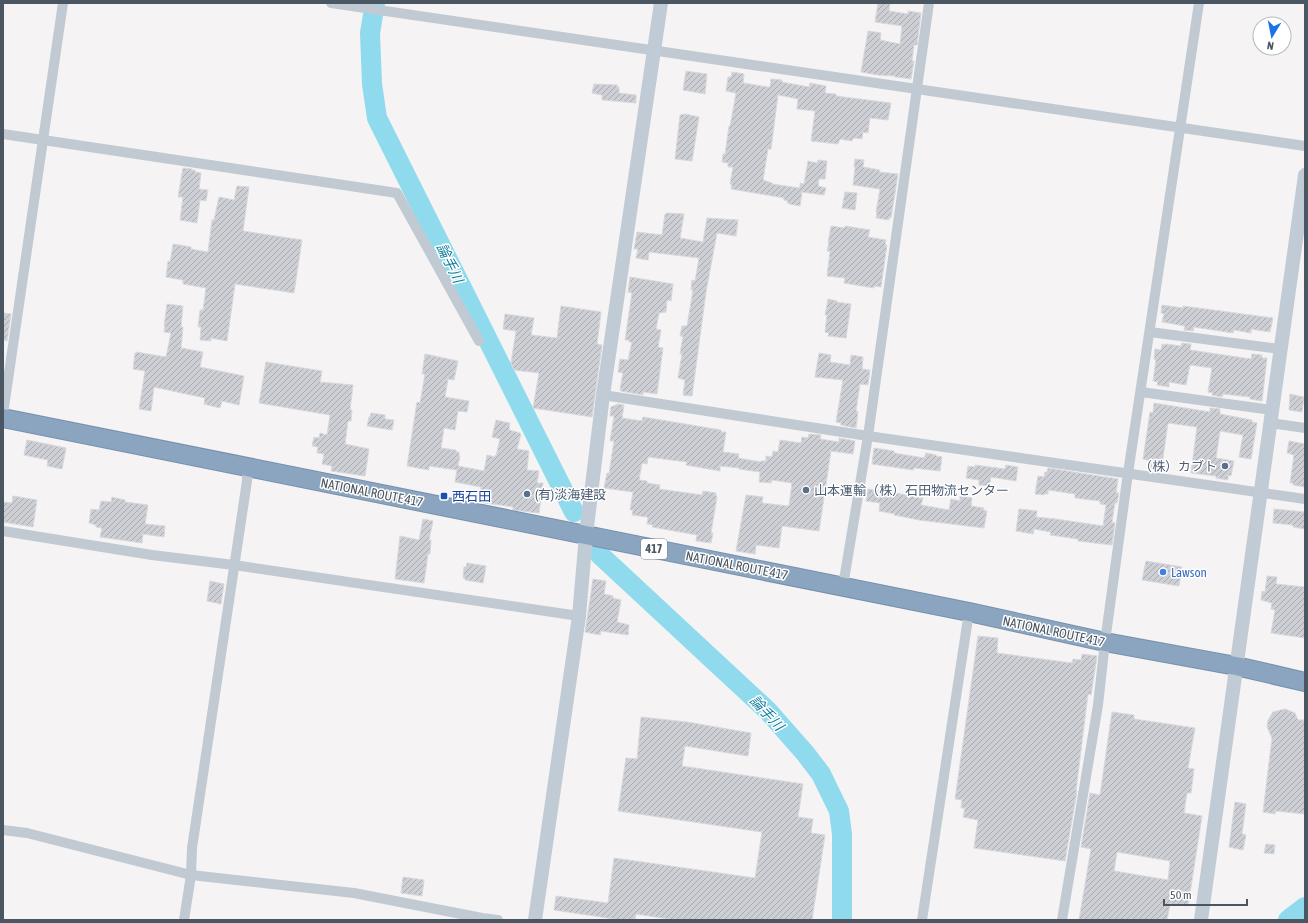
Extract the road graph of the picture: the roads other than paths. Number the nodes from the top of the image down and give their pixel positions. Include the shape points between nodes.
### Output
1 (63, 3) edge
2 (331, 3) edge
3 (661, 3) edge
4 (930, 3) edge
5 (1199, 3) edge
6 (654, 50) junction
7 (917, 88) junction
8 (1181, 128) junction
9 (3, 134) edge
10 (43, 140) junction
11 (1305, 146) edge
12 (1305, 175) edge
13 (1150, 332) junction
14 (479, 341) dead end
15 (1280, 349) junction
16 (1141, 392) junction
17 (603, 395) junction
18 (3, 414) edge
19 (1271, 416) junction
20 (3, 418) edge
21 (1305, 428) edge
22 (868, 436) junction
23 (247, 468) junction
24 (1128, 473) junction
25 (1260, 492) junction
26 (1305, 499) edge
27 (3, 531) edge
28 (586, 535) junction
29 (234, 565) junction
30 (843, 586) junction
31 (969, 612) junction
32 (579, 616) junction
33 (1105, 642) junction
34 (1236, 666) junction
35 (1305, 682) edge
36 (3, 830) edge
37 (191, 875) junction
38 (184, 920) edge
39 (498, 920) edge
40 (535, 920) edge
41 (922, 920) edge
42 (1062, 920) edge
43 (1201, 920) edge

1 - 10 street
2 - 6 street
3 - 6 street
4 - 7 street
5 - 8 street
6 - 7 street
6 - 17 street
7 - 8 street
7 - 22 street
8 - 11 street
8 - 13 street
9 - 10 street
10 - 14 street via 397,193
10 - 18 street
12 - 15 street
13 - 15 street
13 - 16 street
15 - 19 street
16 - 19 street
16 - 24 street
17 - 22 street
17 - 28 street
19 - 21 street
19 - 25 street
20 - 23 highway, NATIONAL ROUTE 417 / 417
22 - 24 street
22 - 30 street
23 - 28 highway, NATIONAL ROUTE 417 / 417
23 - 29 street
24 - 25 street
24 - 33 street
25 - 26 street
25 - 34 street
27 - 29 street via 152,555
28 - 30 highway, NATIONAL ROUTE 417 / 417
28 - 32 street
29 - 32 street
29 - 37 street via 192,848
30 - 31 highway, NATIONAL ROUTE 417 / 417
31 - 33 highway, NATIONAL ROUTE 417 / 417
31 - 41 street
32 - 40 street
33 - 34 highway, NATIONAL ROUTE 417 / 417
33 - 42 street via 1098,706
34 - 35 highway, NATIONAL ROUTE 417 / 417
34 - 43 street
36 - 37 street via 27,833
37 - 38 street
37 - 39 street via 354,893

